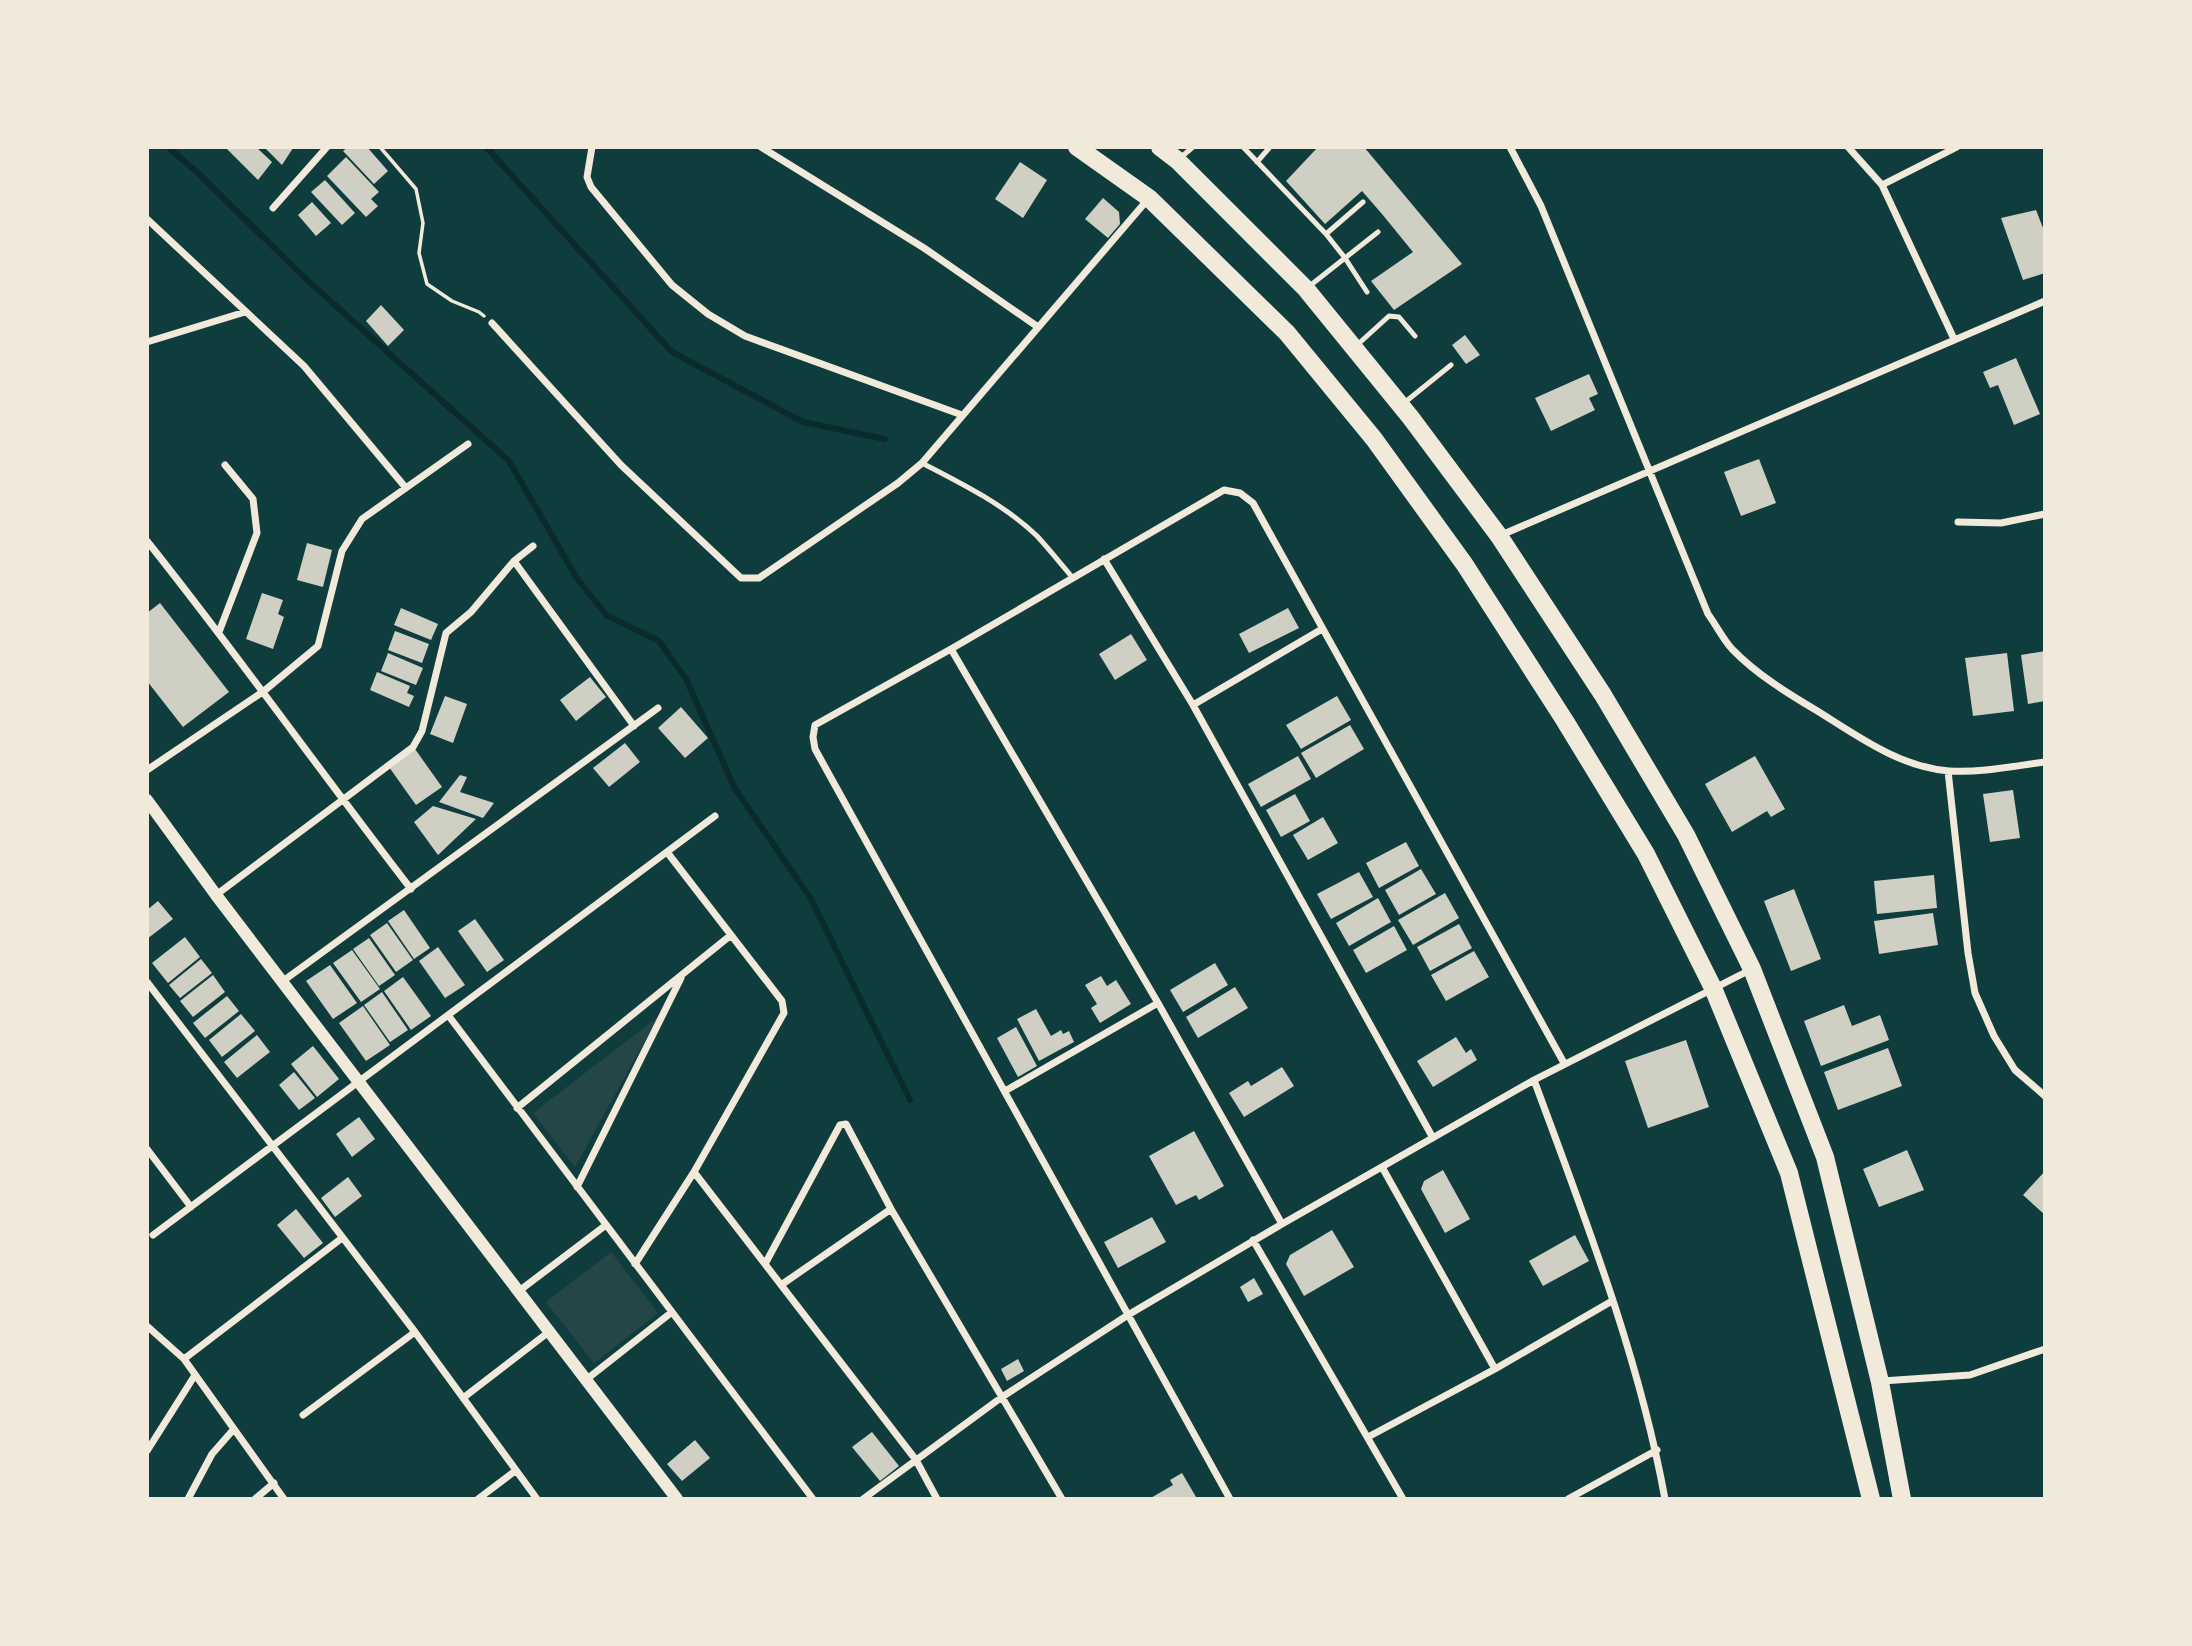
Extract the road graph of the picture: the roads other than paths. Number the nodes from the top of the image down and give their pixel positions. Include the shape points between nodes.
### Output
1 (327, 147) edge
2 (592, 147) edge
3 (761, 147) edge
4 (1077, 147) edge
5 (1160, 147) edge
6 (1193, 147) edge
7 (1243, 147) edge
8 (1270, 147) edge
9 (1510, 147) edge
10 (1848, 147) edge
11 (1958, 147) edge
12 (1177, 160) junction
13 (1257, 162) junction
14 (1882, 185) junction
15 (1149, 198) junction
16 (1363, 202) dead end
17 (274, 208) dead end
18 (147, 219) edge
19 (1378, 232) dead end
20 (1326, 234) junction
21 (1345, 258) junction
22 (1306, 289) junction
23 (1367, 292) dead end
24 (2045, 301) edge
25 (245, 312) junction
26 (492, 323) road end
27 (1038, 327) junction
28 (1415, 336) dead end
29 (1954, 339) junction
30 (147, 342) edge
31 (1354, 348) junction
32 (1451, 365) dead end
33 (1401, 405) junction
34 (962, 415) junction
35 (468, 444) dead end
36 (922, 463) junction
37 (225, 465) dead end
38 (1649, 472) junction
39 (406, 488) junction
40 (2045, 514) edge
41 (1958, 522) dead end
42 (1499, 536) junction
43 (147, 541) edge
44 (533, 546) dead end
45 (1104, 559) junction
46 (514, 561) junction
47 (1073, 578) junction
48 (1322, 629) junction
49 (219, 632) junction
50 (951, 649) junction
51 (264, 691) junction
52 (1193, 705) junction
53 (658, 708) dead end
54 (634, 726) junction
55 (2045, 762) edge
56 (147, 770) edge
57 (1948, 771) junction
58 (147, 800) edge
59 (342, 800) junction
60 (715, 816) dead end
61 (667, 852) junction
62 (411, 888) junction
63 (216, 895) junction
64 (731, 935) junction
65 (1752, 969) junction
66 (683, 973) junction
67 (284, 981) junction
68 (147, 982) edge
69 (1713, 988) junction
70 (1158, 1003) junction
71 (448, 1015) junction
72 (1564, 1063) junction
73 (1534, 1080) junction
74 (360, 1081) junction
75 (1005, 1091) junction
76 (2045, 1096) edge
77 (517, 1108) junction
78 (1433, 1138) junction
79 (272, 1146) junction
80 (147, 1149) edge
81 (1382, 1167) junction
82 (694, 1172) junction
83 (577, 1187) junction
84 (191, 1207) junction
85 (891, 1209) junction
86 (1282, 1224) junction
87 (606, 1225) junction
88 (153, 1235) dead end
89 (342, 1238) junction
90 (1253, 1240) junction
91 (635, 1264) junction
92 (765, 1264) junction
93 (781, 1285) junction
94 (519, 1291) junction
95 (1612, 1301) junction
96 (672, 1312) junction
97 (1128, 1315) junction
98 (147, 1327) edge
99 (550, 1331) junction
100 (415, 1332) junction
101 (2045, 1349) edge
102 (184, 1359) junction
103 (1495, 1369) junction
104 (195, 1375) junction
105 (587, 1379) junction
106 (1880, 1381) junction
107 (1002, 1397) junction
108 (463, 1398) junction
109 (303, 1415) dead end
110 (233, 1430) junction
111 (1368, 1437) junction
112 (1657, 1450) junction
113 (147, 1451) edge
114 (916, 1460) junction
115 (515, 1471) junction
116 (274, 1483) junction
117 (188, 1499) edge
118 (255, 1499) edge
119 (284, 1499) edge
120 (478, 1499) edge
121 (537, 1499) edge
122 (677, 1499) edge
123 (813, 1499) edge
124 (863, 1499) edge
125 (937, 1499) edge
126 (1062, 1499) edge
127 (1230, 1499) edge
128 (1403, 1499) edge
129 (1568, 1499) edge
130 (1665, 1499) edge
131 (1871, 1499) edge
132 (1902, 1499) edge

1 - 17 street
2 - 34 street via 587,177 591,187 672,285 709,314 745,336
3 - 27 street via 924,248
4 - 15 main road
5 - 12 main road
6 - 12 lane
7 - 13 lane
8 - 13 lane
9 - 38 street via 1541,206
10 - 14 street
11 - 14 street
12 - 22 main road
13 - 20 lane
14 - 29 street
15 - 27 street
15 - 69 main road via 1286,333 1374,439 1465,565 1646,854
16 - 20 lane
18 - 25 street
19 - 21 lane
20 - 21 lane
21 - 22 lane
21 - 23 lane
22 - 31 main road
24 - 29 street
25 - 30 street
25 - 39 street via 323,386
26 - 36 street via 621,465 741,578 759,578
27 - 34 street
28 - 31 lane via 1399,317 1389,316
29 - 38 street
31 - 33 main road
32 - 33 lane
33 - 42 main road
34 - 36 street
35 - 39 street
36 - 47 lane via 999,507 1035,535
37 - 49 street via 253,499 257,533
38 - 42 street
38 - 57 street via 1708,614 1732,648 1764,677 1879,750
39 - 51 street via 362,519 342,551 318,646
40 - 41 street via 2001,523
42 - 65 main road via 1603,695 1679,823
43 - 49 street
44 - 46 street
45 - 47 street
45 - 48 street via 1224,490 1240,493 1253,503
45 - 52 street
46 - 54 street
46 - 59 street via 471,612 446,633 422,731 413,747
47 - 50 street
48 - 52 street
48 - 72 street
49 - 51 street
50 - 70 street
50 - 75 street via 816,725 813,737 815,749
51 - 56 street
51 - 59 street
52 - 78 street
53 - 54 street
54 - 62 street
55 - 57 street
57 - 76 street via 1975,993 2015,1070
58 - 63 street
59 - 62 street
59 - 63 street
60 - 61 street
61 - 64 street
61 - 71 street
62 - 67 street
63 - 67 street
64 - 66 street
64 - 82 street via 782,1001 784,1013
65 - 69 street
65 - 106 main road via 1825,1157
66 - 77 street
66 - 83 street
67 - 74 street
68 - 79 street
69 - 72 street
69 - 131 main road via 1789,1173
70 - 75 street
70 - 86 street
71 - 74 street
71 - 77 street
72 - 73 street
73 - 78 street
73 - 95 street
74 - 79 street
74 - 94 street
75 - 97 street
77 - 83 street
78 - 81 street
79 - 84 street
79 - 89 street
80 - 84 street
81 - 86 street
81 - 103 street
82 - 91 street
82 - 92 street
83 - 87 street
84 - 88 street
85 - 92 street via 845,1124 840,1125
85 - 93 street
85 - 107 street
86 - 90 street
87 - 91 street
87 - 94 street
89 - 100 street
89 - 102 street
90 - 97 street
90 - 111 street
91 - 96 street
92 - 93 street
93 - 114 street
94 - 99 street
95 - 103 street
95 - 112 street
96 - 105 street
96 - 123 street
97 - 107 street
97 - 127 street
98 - 102 street
99 - 105 street
99 - 108 street
100 - 108 street
100 - 109 street
101 - 106 street via 1970,1375
102 - 104 street
103 - 111 street
104 - 110 street
104 - 113 street
105 - 122 street
106 - 132 main road
107 - 114 street
107 - 126 street
108 - 115 street
110 - 116 street
110 - 117 street via 212,1454
111 - 128 street
112 - 129 street
112 - 130 street
114 - 124 street
114 - 125 street
115 - 120 street
115 - 121 street
116 - 118 street
116 - 119 street

